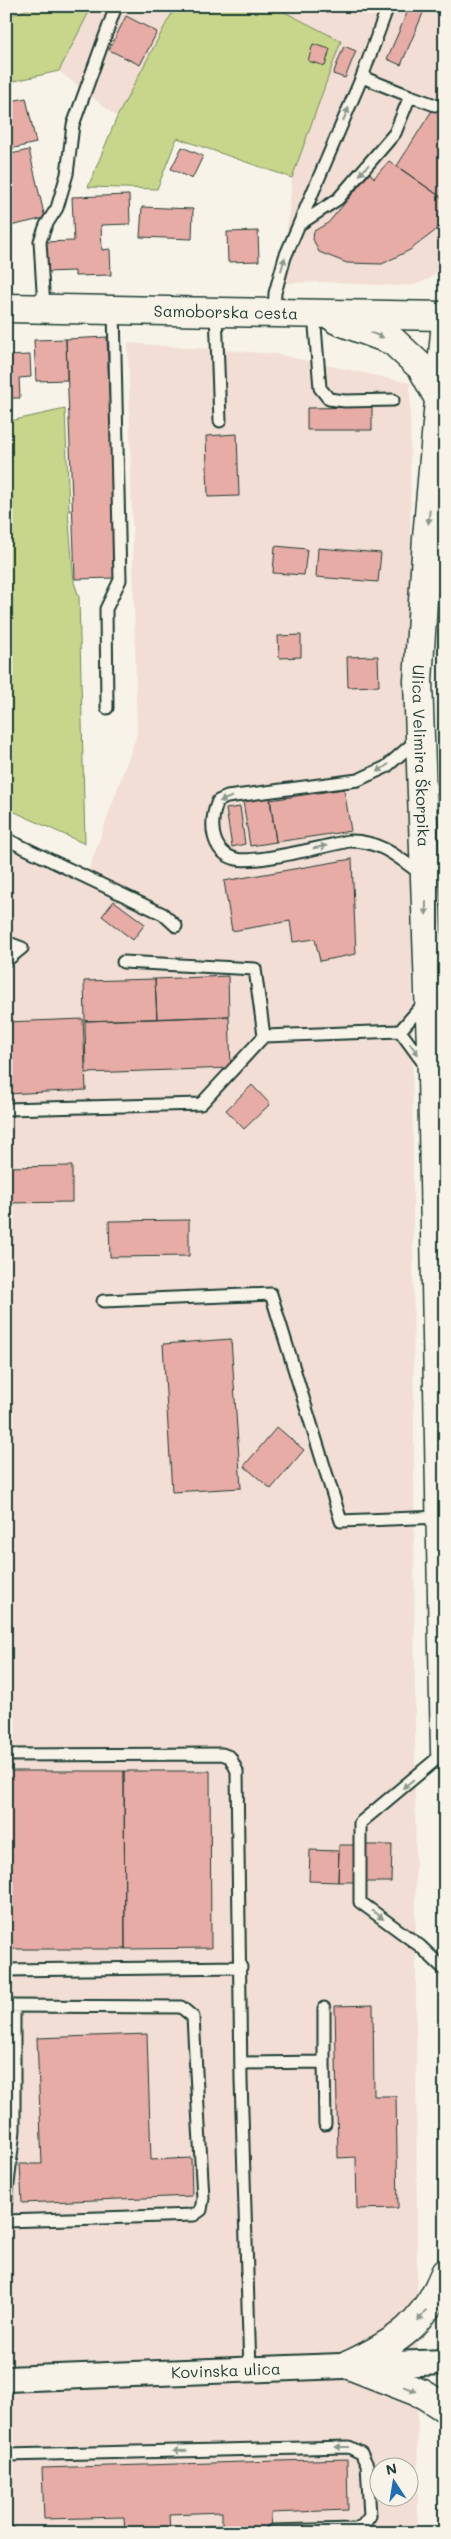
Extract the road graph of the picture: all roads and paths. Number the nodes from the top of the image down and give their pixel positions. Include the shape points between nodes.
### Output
1 (116, 6) edge
2 (388, 6) edge
3 (362, 77) junction
4 (410, 96) junction
5 (435, 105) dead end
6 (300, 224) junction
7 (6, 308) edge
8 (44, 308) junction
9 (114, 308) junction
10 (216, 310) junction
11 (274, 311) junction
12 (314, 312) junction
13 (445, 316) edge
14 (445, 332) edge
15 (439, 399) junction
16 (393, 400) dead end
17 (220, 421) dead end
18 (108, 708) dead end
19 (421, 737) junction
20 (6, 839) edge
21 (425, 877) junction
22 (176, 926) dead end
23 (6, 942) edge
24 (6, 960) edge
25 (123, 962) dead end
26 (428, 999) junction
27 (400, 1031) junction
28 (264, 1036) junction
29 (432, 1074) junction
30 (6, 1109) edge
31 (103, 1301) dead end
32 (440, 1517) junction
33 (445, 1752) edge
34 (6, 1755) edge
35 (241, 1967) junction
36 (6, 1970) edge
37 (445, 1970) edge
38 (10, 2006) edge
39 (324, 2008) dead end
40 (324, 2062) junction
41 (241, 2063) junction
42 (325, 2124) dead end
43 (6, 2202) edge
44 (6, 2221) edge
45 (445, 2273) edge
46 (445, 2362) edge
47 (349, 2365) junction
48 (250, 2370) junction
49 (6, 2380) edge
50 (445, 2408) edge
51 (6, 2455) edge
52 (272, 2531) dead end
53 (222, 2532) edge
54 (207, 2533) edge

1 - 8 lane via 73,125 57,208 40,241
2 - 3 lane
3 - 4 lane
6 -> 3 lane
4 - 5 lane
4 -> 6 lane via 395,133 338,199
11 -> 6 lane via 284,257
7 - 8 main road, Samoborska cesta
8 - 9 main road, Samoborska cesta
9 - 10 main road, Samoborska cesta
9 - 18 lane via 120,580 106,610
10 - 11 main road, Samoborska cesta
10 - 17 lane
11 - 12 main road, Samoborska cesta
12 - 13 main road, Samoborska cesta
12 -> 15 main road via 393,341 422,368
12 - 16 lane via 320,388 329,399
14 - 15 main road, Ulica Velimira Škorpika
15 -> 19 main road, Ulica Velimira Škorpika via 418,681
19 - 21 main road, Ulica Velimira Škorpika
19 -> 21 lane via 386,767 358,780 227,796 218,801 213,824 218,847 237,859 364,841 376,843
20 - 22 lane via 163,914
21 -> 26 main road, Ulica Velimira Škorpika
23 - 24 lane via 22,948
25 - 28 lane via 255,969
26 - 27 lane
26 - 29 main road, Ulica Velimira Škorpika
27 - 28 lane
27 -> 29 lane
28 - 30 lane via 201,1104
29 - 32 main road, Ulica Velimira Škorpika
31 - 32 lane via 270,1294 341,1521
32 - 33 main road, Ulica Velimira Škorpika
33 -> 37 lane via 360,1823 360,1902 420,1946
34 - 35 lane via 222,1754 230,1757 237,1771
35 - 36 lane
35 - 41 lane
38 - 43 lane via 14,2130
38 - 44 lane via 181,2007 187,2010 193,2017 203,2198 200,2210 194,2216
39 - 40 lane
40 - 41 lane
40 - 42 lane
41 - 48 lane
45 -> 47 main road via 420,2319 406,2333
46 - 47 street, Kovinska ulica
47 - 48 street, Kovinska ulica
47 -> 50 main road via 423,2394
48 - 49 street, Kovinska ulica
52 -> 51 lane via 356,2529 363,2525 370,2516 367,2465 361,2453 349,2447
53 - 54 lane

